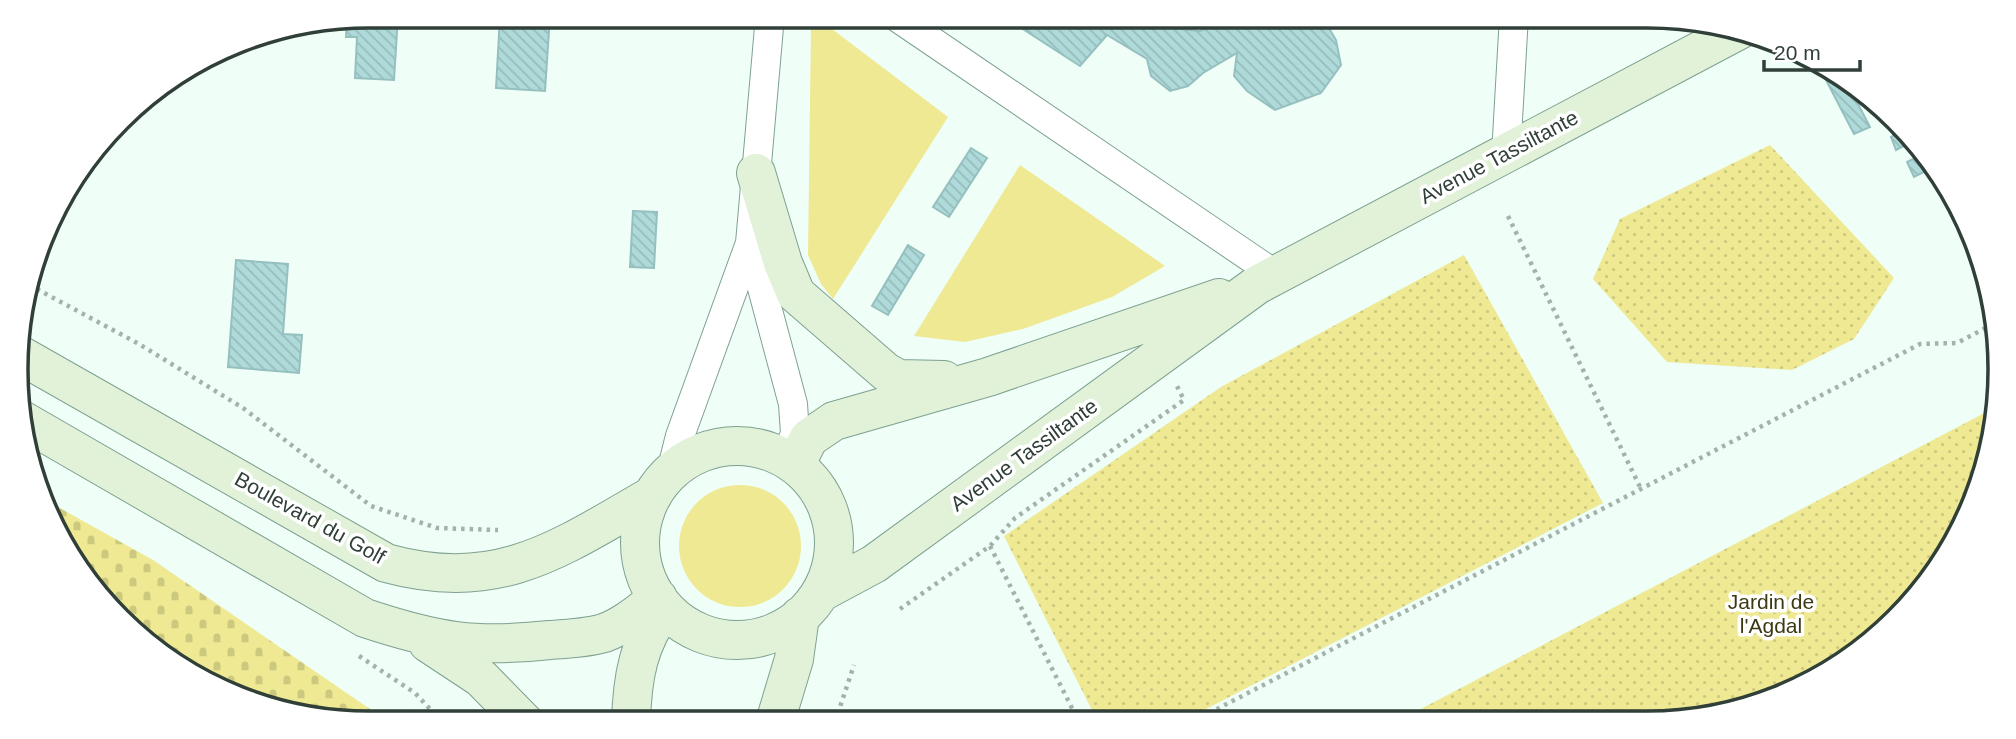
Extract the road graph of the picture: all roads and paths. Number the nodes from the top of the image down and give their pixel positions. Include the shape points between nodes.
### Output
1 (770, 28) edge
2 (912, 28) edge
3 (1513, 28) edge
4 (1725, 38) edge
5 (1506, 154) junction
6 (756, 173) junction
7 (1508, 216) dead end
8 (750, 243) junction
9 (1267, 280) junction
10 (38, 289) edge
11 (1985, 328) edge
12 (1161, 356) junction
13 (28, 360) edge
14 (988, 377) junction
15 (33, 427) edge
16 (790, 462) junction
17 (662, 483) junction
18 (1641, 489) junction
19 (506, 530) dead end
20 (990, 546) junction
21 (662, 603) junction
22 (810, 605) junction
23 (900, 610) dead end
24 (414, 635) junction
25 (854, 666) dead end
26 (513, 711) edge
27 (632, 711) edge
28 (778, 711) edge
29 (839, 711) edge
30 (1073, 711) edge
31 (1213, 711) edge

1 - 6 street
2 - 9 street
3 - 5 street
4 - 5 main road, Avenue Tassiltante
5 - 9 main road, Avenue Tassiltante
6 - 8 street
6 - 14 main road via 796,294 855,349 900,379 927,382
7 - 18 path
8 - 16 street via 793,404 795,434
8 - 17 street
9 - 12 main road, Avenue Tassiltante
9 - 14 main road, Avenue Tassiltante
10 - 19 path via 243,408 370,506 437,528
11 - 18 path via 1956,344 1920,344
12 - 20 path via 1184,400 1015,518
12 - 22 main road, Avenue Tassiltante via 874,564
13 - 17 main road, Boulevard du Golf via 386,563 409,569 467,575 521,565 559,548
14 - 16 main road, Avenue Tassiltante via 834,421 809,438
15 - 24 main road via 365,618
16 - 17 main road via 753,447 731,446 699,453
16 - 22 main road via 819,492 832,525 833,553
17 - 21 main road via 643,517 641,553 646,577
18 - 31 path
20 - 23 path
20 - 30 path
21 - 22 main road via 693,631 726,639 766,636
21 - 24 main road via 592,635 495,645
21 - 27 main road via 638,656
22 - 28 main road
24 - 26 main road via 481,678
25 - 29 path

